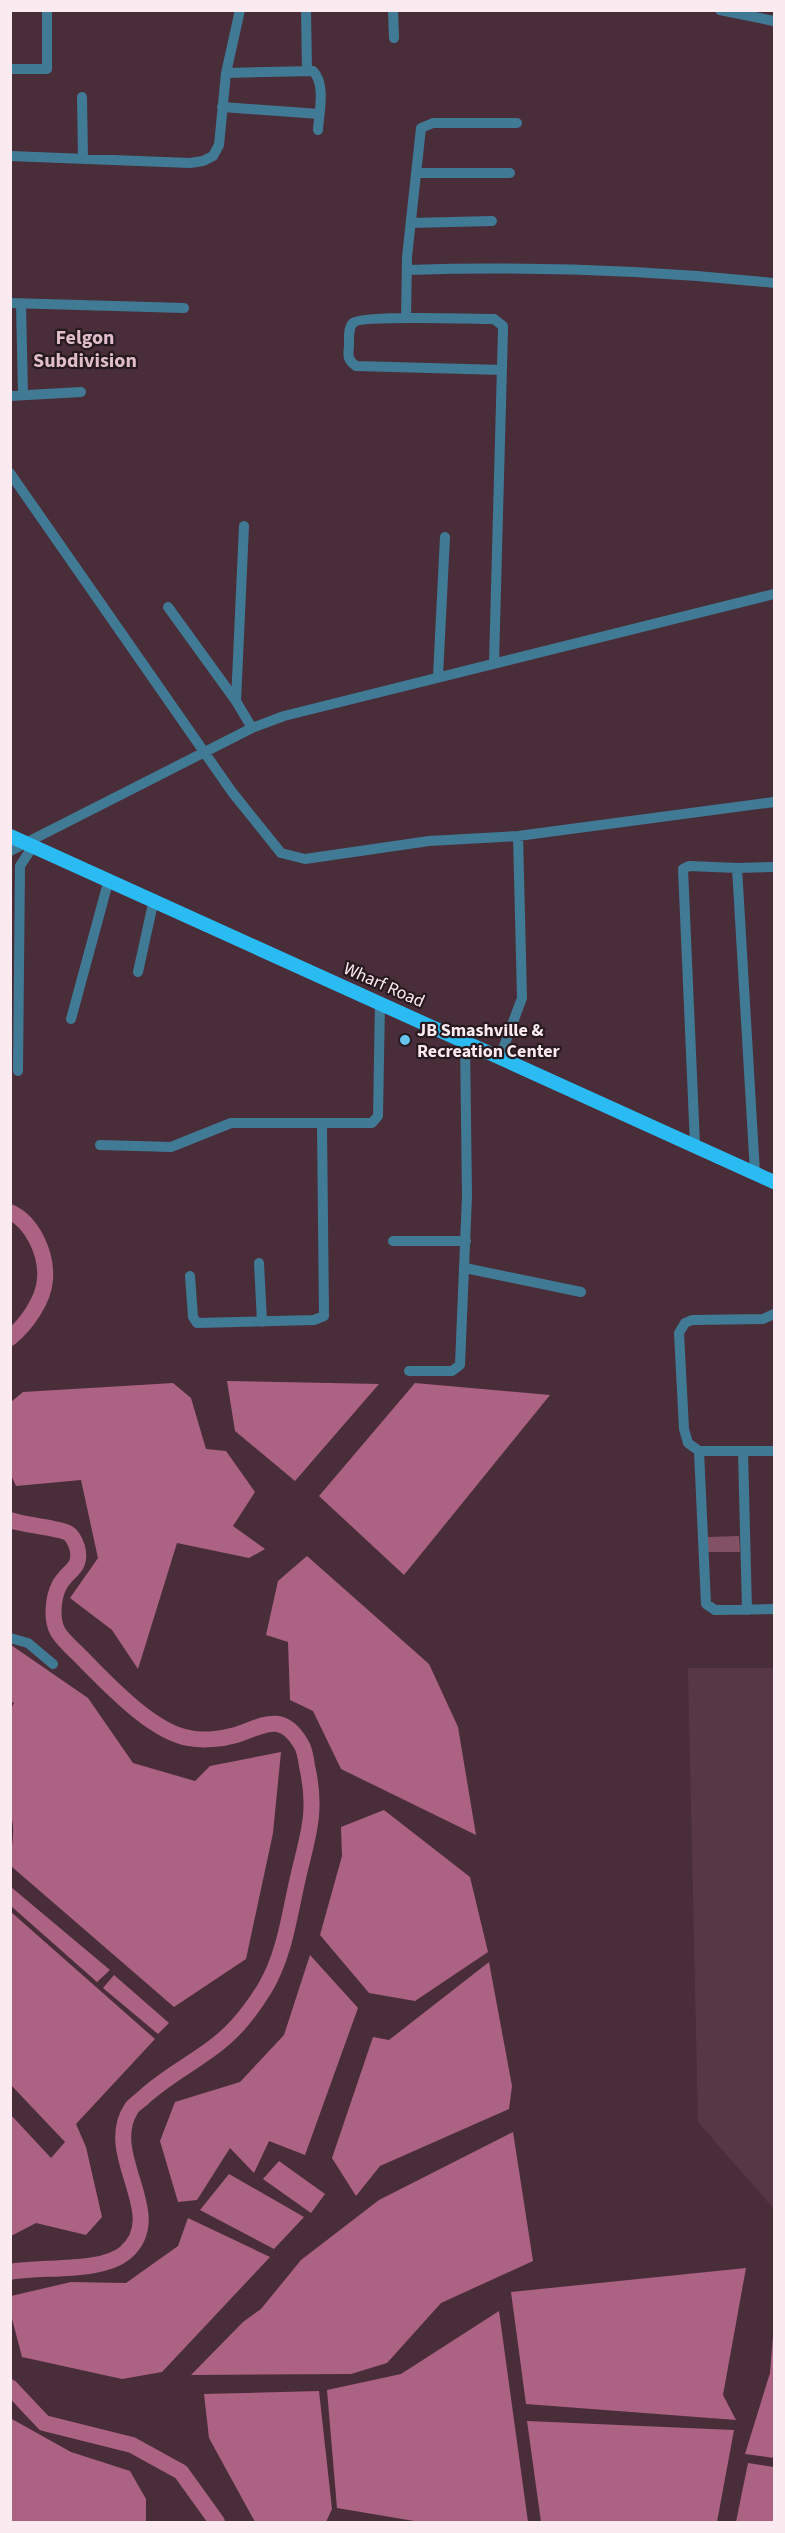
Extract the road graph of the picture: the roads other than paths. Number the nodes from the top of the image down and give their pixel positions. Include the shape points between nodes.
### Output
1 (47, 10) edge
2 (240, 10) edge
3 (306, 10) edge
4 (393, 10) edge
5 (720, 10) edge
6 (774, 21) edge
7 (394, 38) dead end
8 (10, 69) edge
9 (307, 70) junction
10 (226, 73) junction
11 (82, 97) dead end
12 (222, 107) junction
13 (319, 114) junction
14 (517, 123) dead end
15 (318, 130) dead end
16 (10, 156) edge
17 (83, 159) junction
18 (416, 173) junction
19 (510, 173) dead end
20 (492, 221) dead end
21 (411, 223) junction
22 (407, 270) junction
23 (774, 283) edge
24 (16, 304) edge
25 (184, 308) dead end
26 (406, 318) junction
27 (502, 370) junction
28 (81, 392) dead end
29 (23, 395) junction
30 (10, 396) edge
31 (10, 472) edge
32 (244, 526) dead end
33 (445, 537) dead end
34 (774, 594) edge
35 (168, 607) dead end
36 (494, 663) junction
37 (438, 676) junction
38 (236, 701) junction
39 (252, 728) junction
40 (205, 753) junction
41 (774, 802) edge
42 (10, 836) edge
43 (518, 836) junction
44 (29, 844) junction
45 (10, 851) edge
46 (774, 867) edge
47 (737, 868) junction
48 (109, 879) junction
49 (154, 899) junction
50 (138, 972) dead end
51 (380, 1003) junction
52 (71, 1019) dead end
53 (465, 1041) junction
54 (500, 1057) junction
55 (18, 1071) dead end
56 (322, 1125) junction
57 (100, 1145) dead end
58 (694, 1145) junction
59 (755, 1173) junction
60 (774, 1182) edge
61 (393, 1241) dead end
62 (466, 1241) junction
63 (259, 1263) dead end
64 (465, 1268) junction
65 (190, 1276) dead end
66 (581, 1292) dead end
67 (774, 1314) edge
68 (262, 1322) junction
69 (409, 1371) dead end
70 (699, 1451) junction
71 (743, 1451) junction
72 (774, 1451) edge
73 (774, 1609) edge
74 (747, 1610) junction
75 (10, 1638) edge
76 (53, 1664) dead end

1 - 8 street via 47,69
2 - 10 street
3 - 9 street
4 - 7 street
5 - 6 street
9 - 10 street
9 - 13 street via 319,80
10 - 12 street
11 - 17 street
12 - 13 street
12 - 17 street via 219,145 213,156 203,161
13 - 15 street
14 - 18 street via 424,125
16 - 17 street
18 - 19 street
18 - 21 street
20 - 21 street
21 - 22 street
22 - 23 street via 555,267
22 - 26 street
24 - 25 street
24 - 29 street
26 - 27 street via 498,320 503,329
26 - 27 street via 356,321 350,332 351,363 362,367
27 - 36 street
28 - 29 street
29 - 30 street
31 - 40 street
32 - 38 street
33 - 37 street
34 - 36 street
35 - 38 street
36 - 37 street
37 - 39 street
38 - 39 street
39 - 40 street
40 - 43 street via 288,857 305,859 429,841
40 - 44 street
41 - 43 street
42 - 44 main road, Wharf Road
43 - 54 street via 522,998
44 - 45 street
44 - 48 main road, Wharf Road
44 - 55 street via 20,866
46 - 47 street
47 - 58 street via 683,869
47 - 59 street
48 - 49 main road, Wharf Road
48 - 52 street
49 - 50 street
49 - 51 main road, Wharf Road
51 - 53 main road, Wharf Road
51 - 56 street via 376,1120 367,1124
53 - 54 main road, Wharf Road
53 - 62 street
54 - 58 main road, Wharf Road
56 - 57 street via 231,1123 171,1147
56 - 68 street via 326,1311 314,1320
58 - 59 main road, Wharf Road
59 - 60 main road, Wharf Road
61 - 62 street
62 - 64 street
63 - 68 street
64 - 66 street
64 - 69 street via 460,1365 452,1371
65 - 68 street via 193,1317 198,1323
67 - 70 street via 763,1319 692,1320 681,1327 684,1429 688,1443
70 - 71 street
70 - 74 street via 706,1604 711,1609
71 - 72 street
71 - 74 street
73 - 74 street
75 - 76 street via 28,1643

